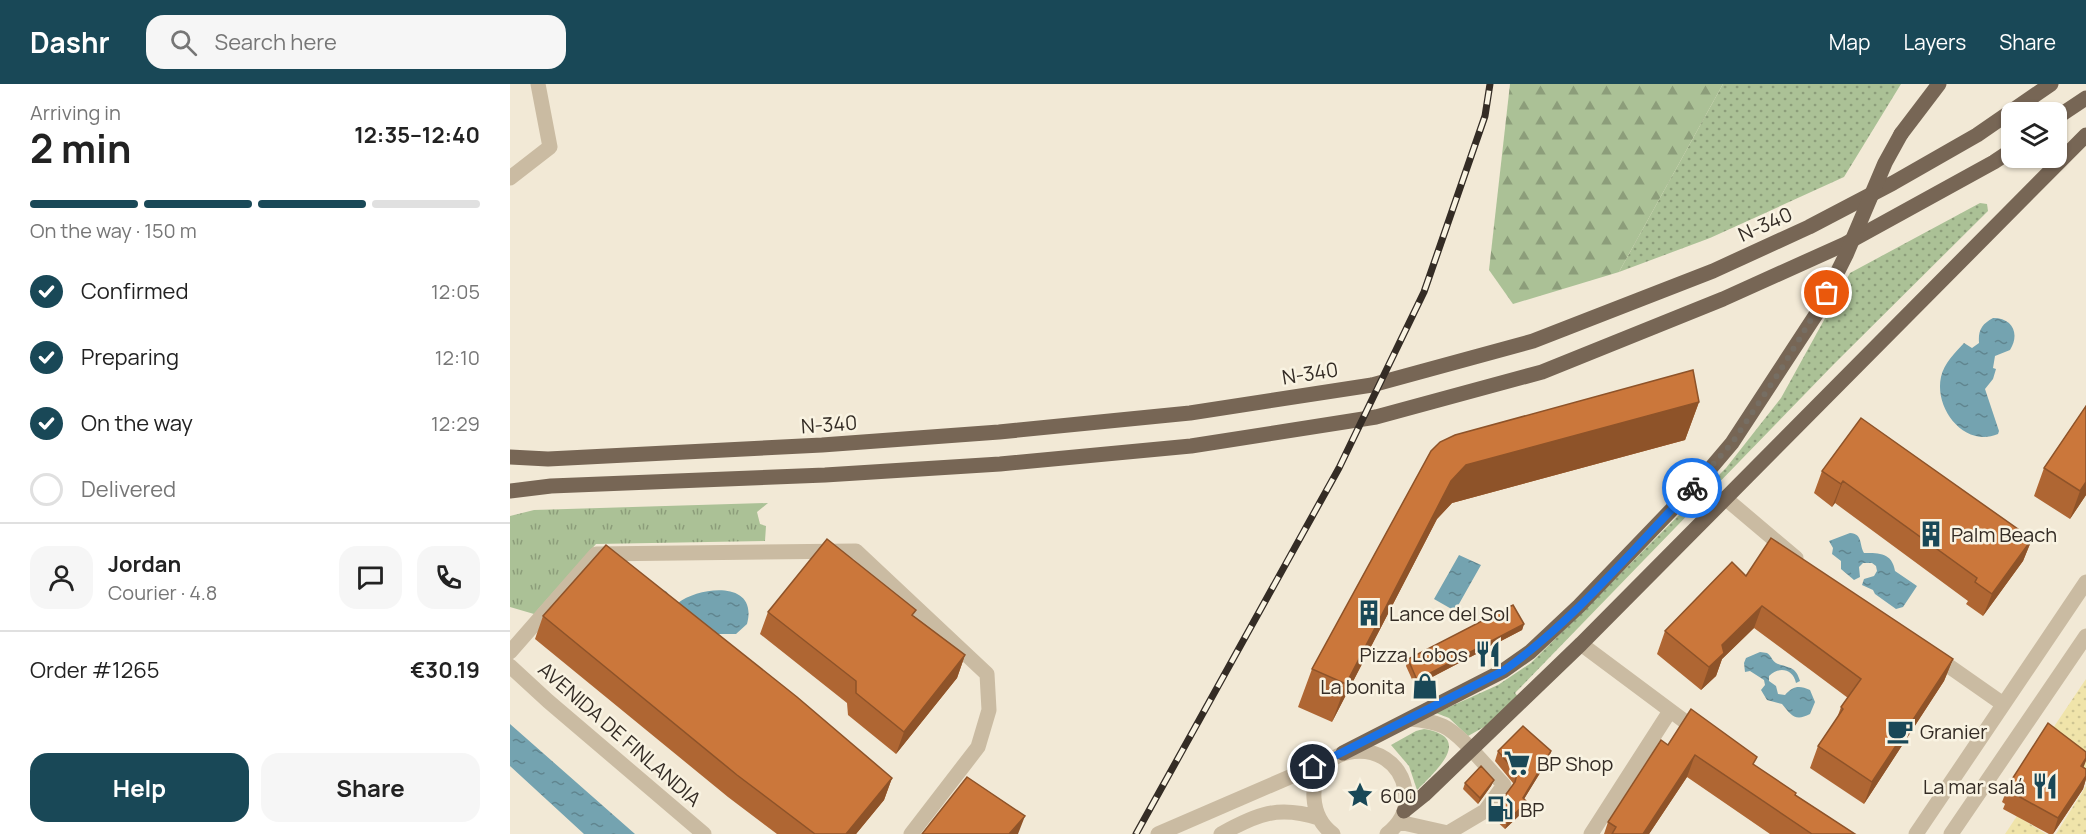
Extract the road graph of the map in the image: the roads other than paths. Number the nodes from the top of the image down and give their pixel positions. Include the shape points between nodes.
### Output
1 (538, 84) edge
2 (1939, 84) edge
3 (2051, 84) edge
4 (2086, 98) edge
5 (2067, 111) edge
6 (2086, 135) edge
7 (2001, 157) edge
8 (510, 178) edge
9 (510, 457) edge
10 (510, 491) edge
11 (1725, 498) junction
12 (1806, 566) edge
13 (2086, 582) edge
14 (2086, 636) edge
15 (1581, 644) junction
16 (1918, 645) edge
17 (510, 652) edge
18 (510, 666) edge
19 (2003, 704) junction
20 (1670, 711) junction
21 (1410, 719) junction
22 (1708, 738) edge
23 (1471, 751) junction
24 (1338, 756) junction
25 (1402, 816) junction
26 (1318, 818) junction
27 (704, 834) edge
28 (911, 834) edge
29 (1158, 834) edge
30 (1221, 834) edge
31 (1333, 834) edge
32 (1387, 834) edge
33 (1591, 834) edge
34 (1916, 834) edge
35 (1951, 834) edge

1 - 8 street via 550,147
2 - 21 main road, bridge via 1901,134 1885,163 1817,313 1732,443 1579,606 1530,652 1503,671
3 - 9 main road, N-340 via 1977,135 1893,183 1809,227 1713,270 1533,341 1372,385 1190,413 999,432 560,459
4 - 5 main road
6 - 11 main road
7 - 10 main road via 1845,244 1723,299 1542,372 1376,417 1191,446 1000,464
11 - 12 street
11 - 15 main road
13 - 19 street
14 - 35 street
15 - 20 street
15 - 23 main road
16 - 19 street
17 - 28 street via 596,554 856,551 987,674 988,710 978,747
18 - 27 street, AVENIDA DE FINLANDIA
19 - 34 street
20 - 22 street
20 - 33 street
21 - 23 street via 1445,727
21 - 24 main road
23 - 25 main road
23 - 25 street via 1504,785 1485,811 1448,833
24 - 25 street via 1356,750 1371,752 1396,767 1406,795
24 - 26 street via 1316,780 1313,793
24 - 29 street
25 - 32 street
26 - 30 street via 1300,812 1277,812
26 - 31 street

